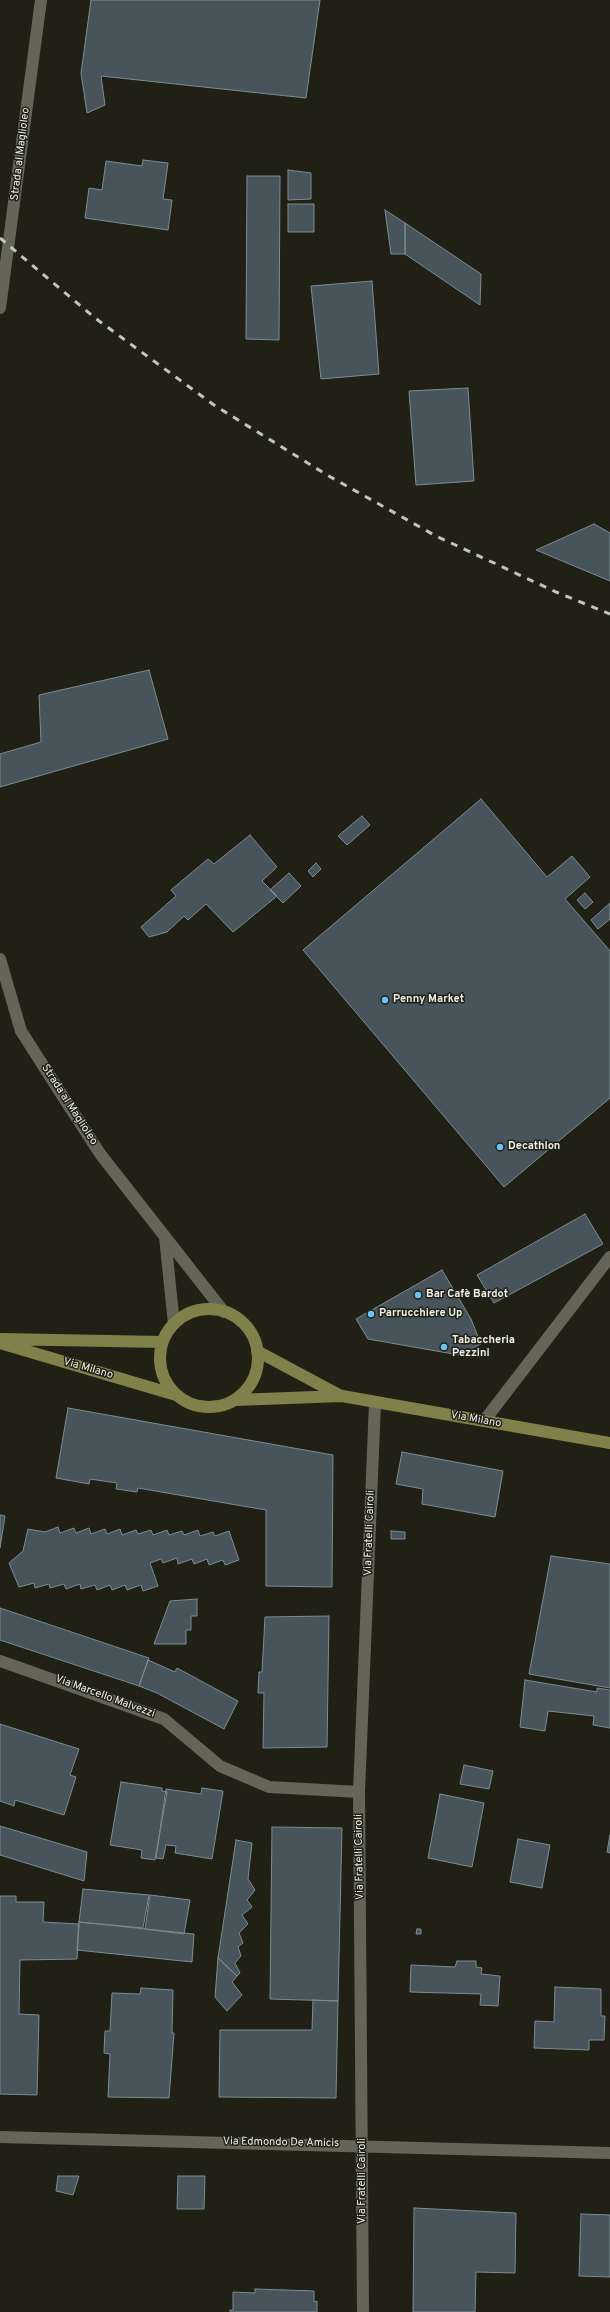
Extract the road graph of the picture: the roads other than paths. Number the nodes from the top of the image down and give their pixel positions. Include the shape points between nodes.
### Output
1 (41, 0) edge
2 (0, 308) edge
3 (0, 959) edge
4 (165, 1237) junction
5 (610, 1257) edge
6 (224, 1312) junction
7 (174, 1324) junction
8 (0, 1339) edge
9 (162, 1342) junction
10 (0, 1343) edge
11 (257, 1351) junction
12 (176, 1395) junction
13 (342, 1396) junction
14 (235, 1400) junction
15 (375, 1403) junction
16 (484, 1421) junction
17 (610, 1443) edge
18 (0, 1661) edge
19 (359, 1792) junction
20 (0, 2136) edge
21 (363, 2145) junction
22 (610, 2153) edge
23 (363, 2312) edge

1 - 2 street, Strada al Maglioleo
3 - 4 street, Strada al Maglioleo via 21,1031 101,1155
4 - 6 street, Strada al Maglioleo
4 - 7 street
5 - 16 street
6 - 7 main road via 211,1309 197,1310
6 - 11 main road via 245,1326 253,1336
7 - 9 main road
8 - 9 main road, Via Milano
9 - 12 main road via 159,1356 161,1370 166,1383
10 - 12 main road, Via Milano
11 - 13 main road, Via Milano
11 - 14 main road via 257,1366 253,1379
12 - 14 main road via 189,1403 204,1407 220,1406
13 - 14 main road, Via Milano
13 - 15 main road, Via Milano
15 - 16 main road, Via Milano
15 - 19 street, Via Fratelli Cairoli
16 - 17 main road, Via Milano
18 - 19 street, Via Marcello Malvezzi via 164,1719 220,1766 269,1787
19 - 21 street, Via Fratelli Cairoli
20 - 21 street, Via Edmondo De Amicis
21 - 22 street, Via Edmondo De Amicis
21 - 23 street, Via Fratelli Cairoli

